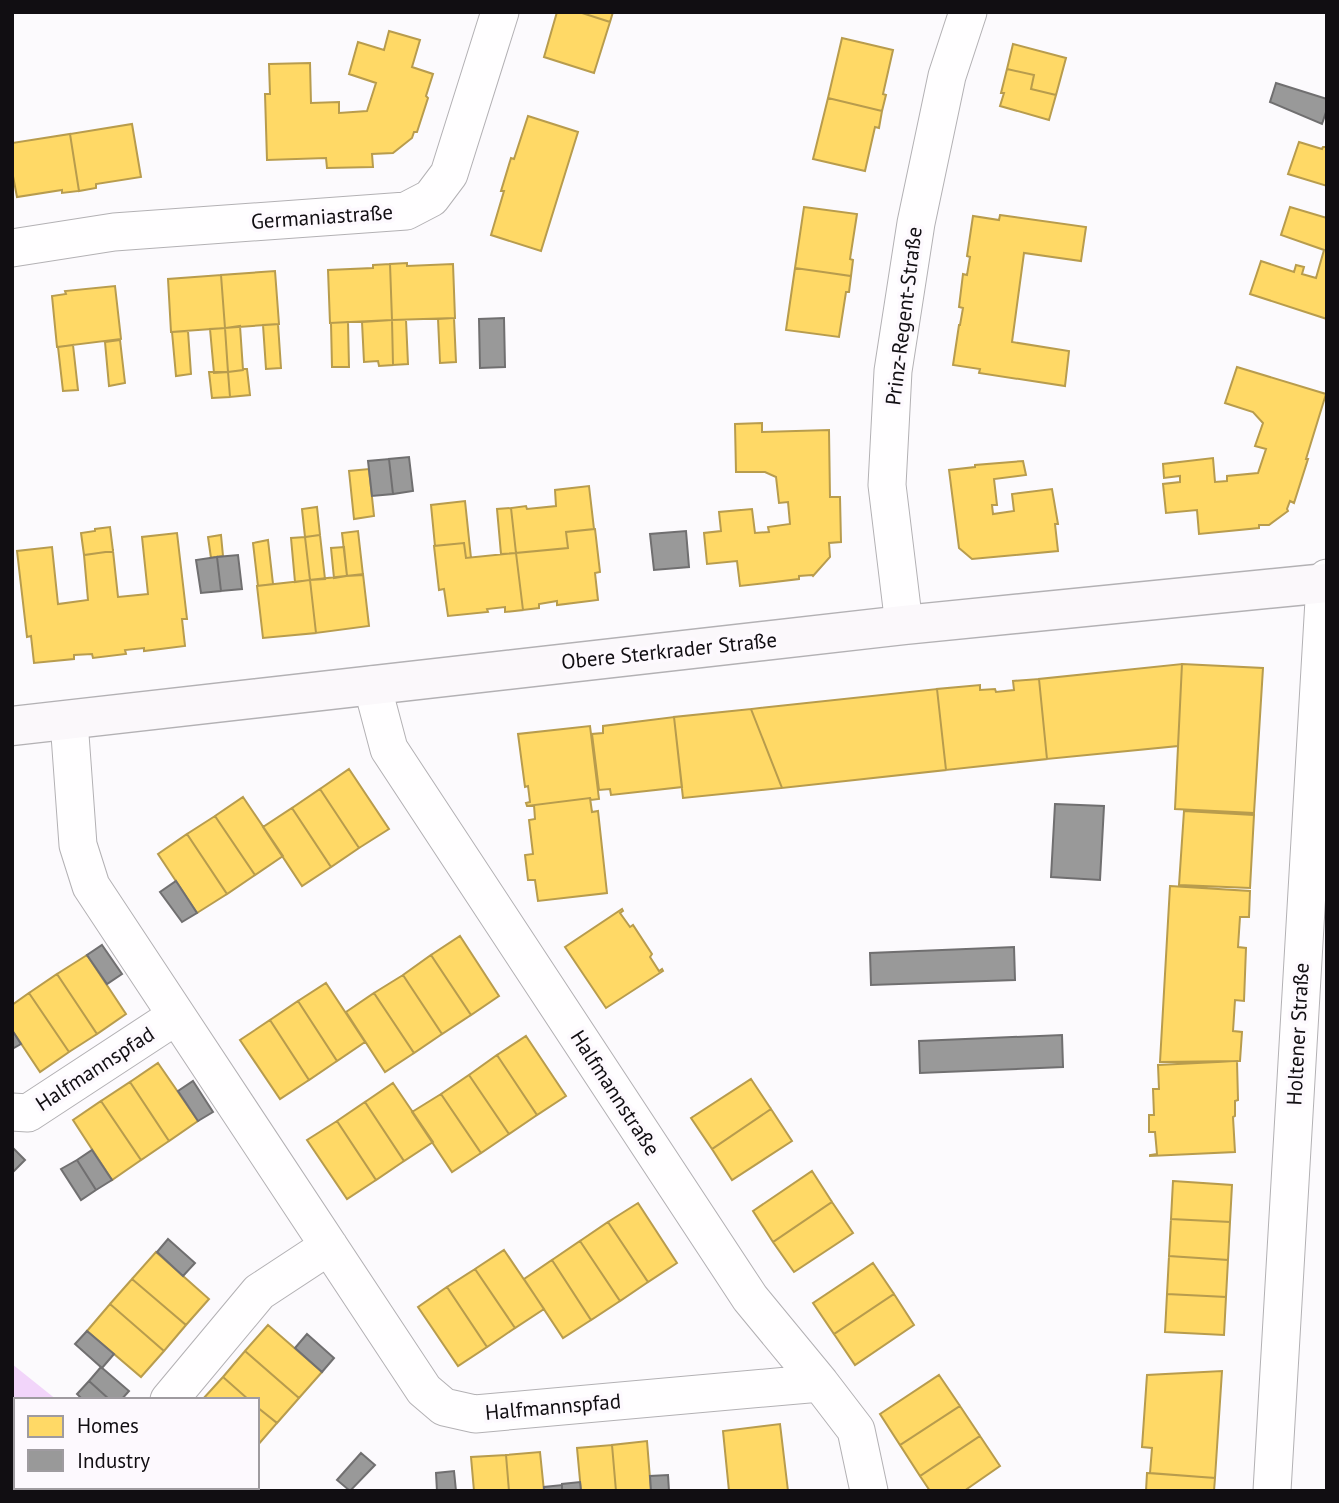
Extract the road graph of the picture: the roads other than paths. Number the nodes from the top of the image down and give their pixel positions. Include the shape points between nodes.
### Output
1 (500, 12) edge
2 (968, 12) edge
3 (12, 248) edge
4 (1326, 581) edge
5 (904, 625) junction
6 (372, 685) junction
7 (69, 720) junction
8 (12, 726) edge
9 (176, 1016) junction
10 (12, 1112) edge
11 (328, 1245) junction
12 (820, 1383) junction
13 (171, 1398) edge
14 (869, 1491) edge
15 (1272, 1491) edge

1 - 3 street, Germaniastraße via 449,174 431,198 406,211 114,232
2 - 5 street, Prinz-Regent-Straße via 947,76 916,223 893,371 887,485
4 - 5 street, Obere Sterkrader Straße
4 - 15 street, Holtener Straße
5 - 6 street, Obere Sterkrader Straße
6 - 7 street, Obere Sterkrader Straße
6 - 12 street, Halfmannstraße via 389,749 750,1298
7 - 8 street, Obere Sterkrader Straße
7 - 9 street, Halfmannspfad via 78,845 91,886
9 - 10 street, Halfmannspfad via 28,1113
9 - 11 street, Halfmannspfad
11 - 12 street, Halfmannspfad via 424,1390 444,1407 475,1415
11 - 13 street via 259,1292
12 - 14 street, Halfmannstraße via 856,1430

